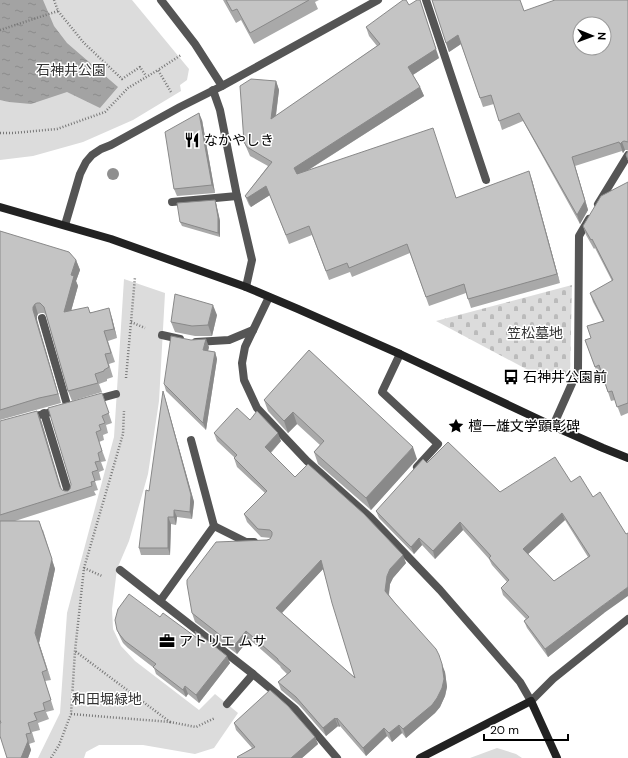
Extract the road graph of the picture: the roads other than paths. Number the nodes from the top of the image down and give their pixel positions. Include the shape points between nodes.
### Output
1 (161, 0) edge
2 (378, 0) edge
3 (426, 0) edge
4 (222, 86) junction
5 (214, 90) junction
6 (628, 155) edge
7 (486, 180) dead end
8 (237, 196) junction
9 (172, 202) dead end
10 (0, 207) edge
11 (65, 226) junction
12 (246, 287) junction
13 (269, 297) junction
14 (42, 318) edge
15 (253, 330) junction
16 (162, 335) dead end
17 (400, 354) junction
18 (116, 394) dead end
19 (89, 402) edge
20 (44, 413) junction
21 (22, 420) edge
22 (553, 426) junction
23 (191, 440) dead end
24 (628, 457) edge
25 (412, 472) edge
26 (69, 495) edge
27 (214, 526) junction
28 (262, 543) edge
29 (120, 570) dead end
30 (160, 601) junction
31 (628, 619) edge
32 (253, 674) junction
33 (531, 701) junction
34 (227, 704) road end
35 (337, 758) edge
36 (420, 758) edge
37 (557, 758) edge

1 - 4 street via 195,44
2 - 4 street
3 - 7 street
4 - 5 street
5 - 8 street
5 - 11 street via 92,155 80,174
6 - 22 street via 579,236 578,370
8 - 9 street
8 - 12 street via 252,260
10 - 11 street
11 - 12 street via 111,239
12 - 13 street
13 - 15 street
13 - 17 street
14 - 20 street via 72,407
15 - 16 street via 229,340 195,342
15 - 33 street via 245,347 242,363 244,380 258,408 308,461 374,515 520,682
17 - 22 street
17 - 25 street via 382,392 438,444
18 - 19 street
20 - 21 street
20 - 26 street
22 - 24 street
23 - 27 street
27 - 28 street via 246,542
27 - 30 street
29 - 30 street
30 - 32 street
31 - 33 street via 553,679
32 - 34 street
32 - 35 street via 295,709
33 - 36 street
33 - 37 street

